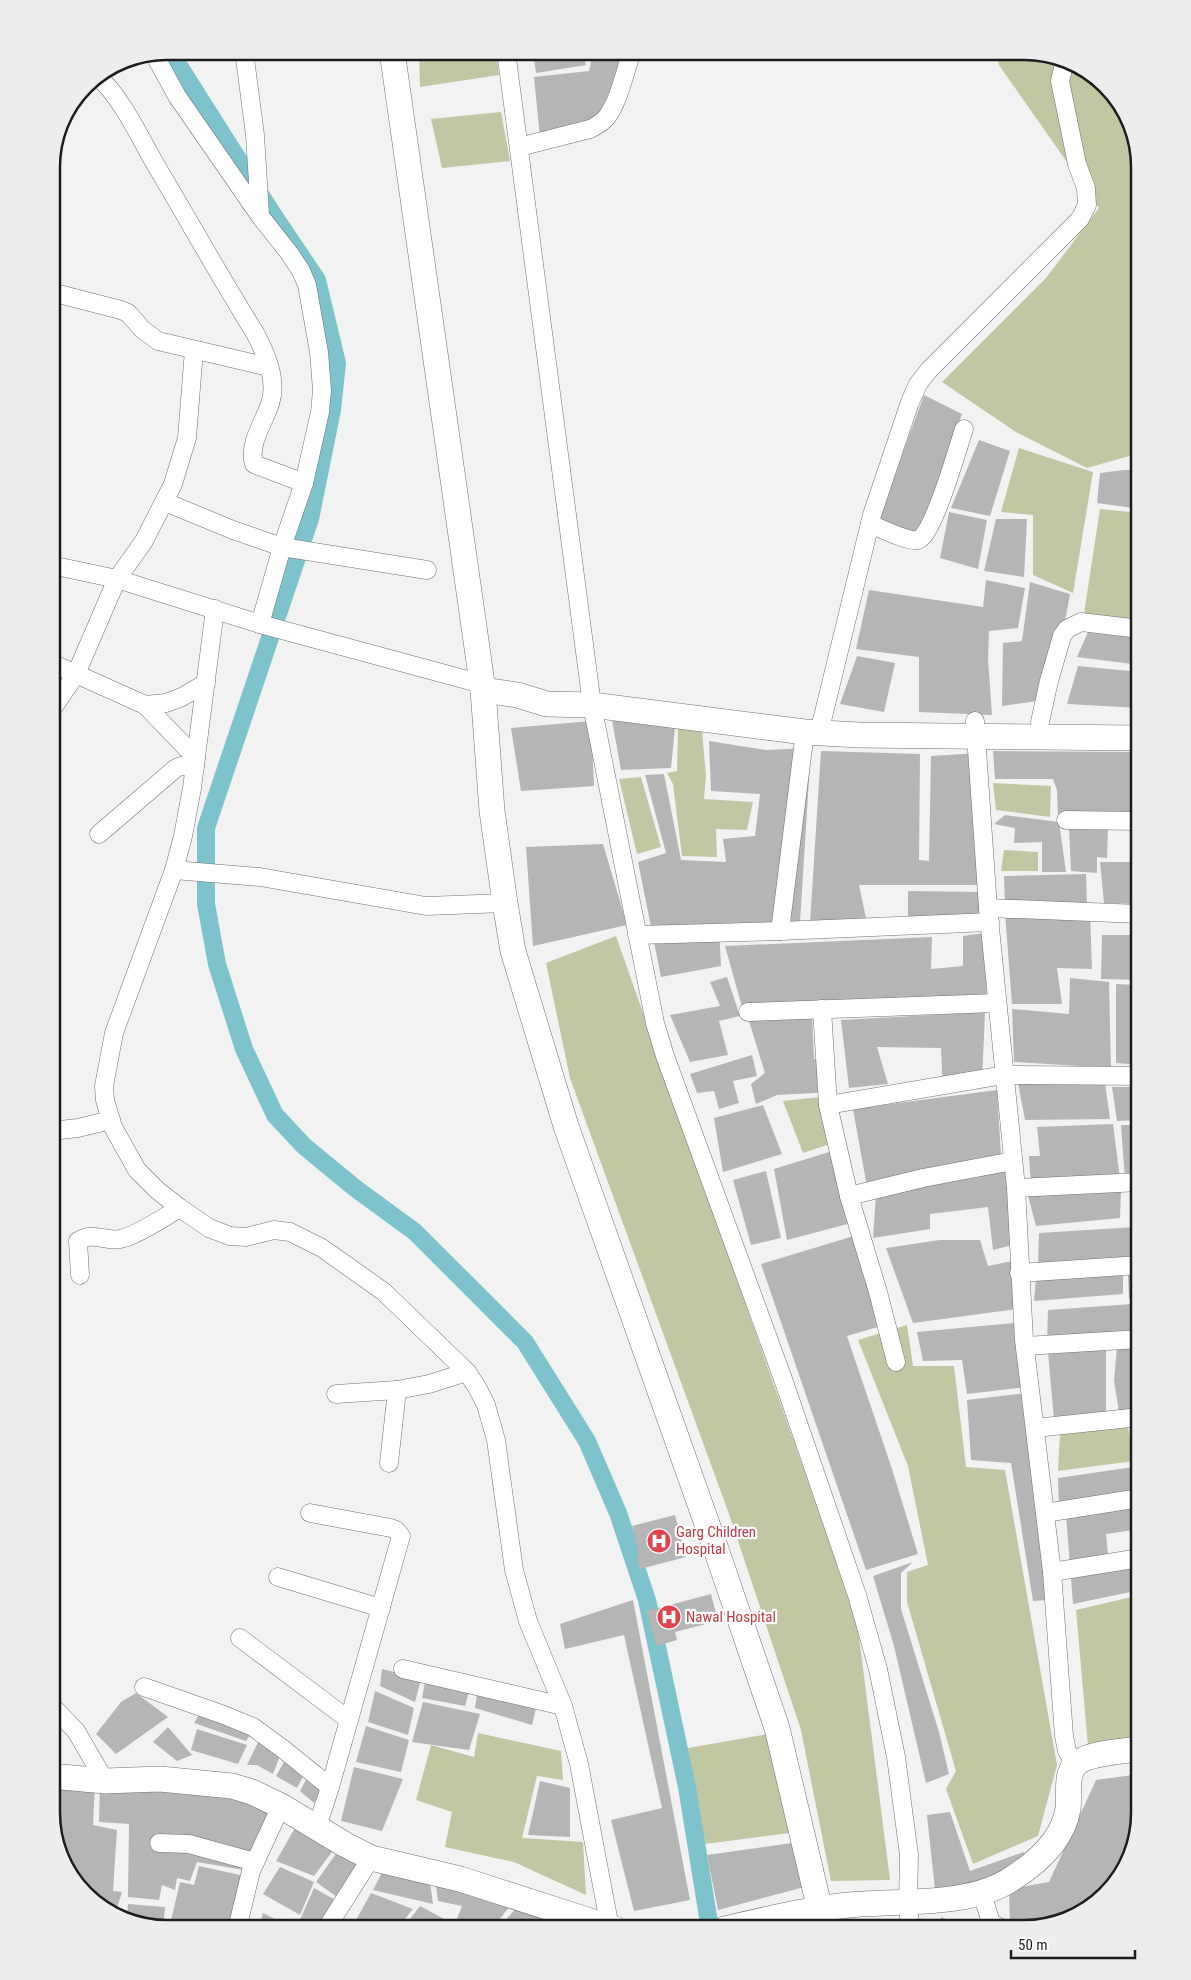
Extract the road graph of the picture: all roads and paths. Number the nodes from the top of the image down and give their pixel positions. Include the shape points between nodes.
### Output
1 (157, 60) edge
2 (245, 60) edge
3 (393, 60) edge
4 (507, 60) edge
5 (629, 60) edge
6 (1063, 68) edge
7 (103, 82) edge
8 (519, 148) junction
9 (260, 216) junction
10 (60, 294) edge
11 (194, 350) junction
12 (269, 367) junction
13 (964, 430) dead end
14 (304, 483) junction
15 (165, 502) junction
16 (870, 524) junction
17 (282, 547) junction
18 (60, 567) edge
19 (427, 570) dead end
20 (117, 579) junction
21 (215, 609) junction
22 (260, 624) junction
23 (1131, 627) edge
24 (60, 667) edge
25 (76, 674) junction
26 (206, 683) junction
27 (482, 687) junction
28 (60, 698) edge
29 (592, 698) junction
30 (145, 705) junction
31 (1040, 722) junction
32 (1131, 723) edge
33 (815, 727) junction
34 (975, 728) junction
35 (1131, 737) edge
36 (195, 762) junction
37 (1066, 820) dead end
38 (1131, 822) edge
39 (99, 834) dead end
40 (174, 870) junction
41 (504, 903) junction
42 (1131, 914) edge
43 (989, 915) junction
44 (780, 931) junction
45 (637, 934) junction
46 (997, 1002) junction
47 (822, 1009) junction
48 (748, 1012) dead end
49 (1004, 1075) junction
50 (1131, 1076) edge
51 (828, 1105) junction
52 (111, 1120) junction
53 (60, 1131) edge
54 (1013, 1161) junction
55 (1131, 1182) edge
56 (1016, 1188) junction
57 (849, 1196) junction
58 (180, 1208) junction
59 (1131, 1267) edge
60 (1019, 1273) junction
61 (80, 1276) dead end
62 (1131, 1340) edge
63 (1025, 1346) junction
64 (896, 1362) dead end
65 (467, 1372) junction
66 (397, 1390) junction
67 (336, 1394) dead end
68 (1131, 1418) edge
69 (1035, 1428) junction
70 (389, 1463) dead end
71 (1131, 1499) edge
72 (310, 1512) dead end
73 (1045, 1513) junction
74 (1131, 1559) edge
75 (1052, 1572) junction
76 (278, 1577) dead end
77 (381, 1608) junction
78 (240, 1638) dead end
79 (403, 1669) dead end
80 (144, 1687) dead end
81 (563, 1706) junction
82 (60, 1714) edge
83 (349, 1720) junction
84 (1131, 1750) edge
85 (1075, 1764) junction
86 (60, 1777) edge
87 (105, 1781) junction
88 (330, 1787) junction
89 (281, 1806) junction
90 (316, 1828) junction
91 (159, 1843) dead end
92 (371, 1858) junction
93 (255, 1862) junction
94 (982, 1893) junction
95 (908, 1903) junction
96 (819, 1919) edge
97 (239, 1920) edge
98 (331, 1920) edge
99 (587, 1920) edge
100 (610, 1920) edge
101 (909, 1920) edge
102 (990, 1920) edge

1 - 9 street via 177,96
2 - 9 street via 255,135
3 - 27 street
4 - 8 street
5 - 8 street via 614,103 599,124
6 - 16 street via 1060,82 1076,164 1086,188 1087,205 1080,219 918,384 906,411
7 - 12 street via 147,149 255,333
8 - 29 street
9 - 14 street via 301,271 307,285 319,352 320,412
10 - 11 street via 121,310 158,341
11 - 12 street
11 - 15 street via 187,438
12 - 14 street via 271,402 252,458 259,467
13 - 16 street via 934,520 923,537 910,539
14 - 17 street
15 - 17 street
15 - 20 street via 144,541
16 - 33 street
17 - 19 street
17 - 22 street
18 - 20 street
20 - 21 street
20 - 25 street
21 - 22 street
21 - 26 street
22 - 27 street
23 - 31 street via 1081,622 1067,629 1062,636
24 - 25 street
25 - 28 street
25 - 30 street
26 - 30 street via 166,703
26 - 36 street
27 - 29 street via 517,695 540,689
27 - 41 street via 488,776
29 - 33 street
29 - 45 street
30 - 36 street
31 - 32 street
31 - 34 street
33 - 34 street
33 - 44 street
34 - 35 street
34 - 43 street
36 - 39 street via 176,768
36 - 40 street
37 - 38 street
40 - 41 street via 260,877 426,906
40 - 52 street via 114,1033 104,1086
41 - 96 street via 523,986 566,1126 776,1728
42 - 43 street
43 - 44 street
43 - 46 street
44 - 45 street
45 - 95 street via 665,1056 783,1379 857,1595 896,1757 909,1855
46 - 47 street
46 - 49 street
47 - 48 street
47 - 51 street
49 - 50 street
49 - 51 street
49 - 54 street
51 - 57 street
52 - 53 street
52 - 58 street via 137,1170
54 - 56 street
54 - 57 street
55 - 56 street
56 - 60 street
57 - 64 street
58 - 61 street via 124,1238 113,1240 91,1235 78,1241
58 - 65 street via 209,1228 230,1236 274,1230 290,1232 322,1248 384,1292
59 - 60 street
60 - 63 street
62 - 63 street
63 - 69 street
65 - 66 street
65 - 81 street via 486,1405 496,1440 514,1570 528,1621
66 - 67 street
66 - 70 street
68 - 69 street
69 - 73 street
71 - 73 street
72 - 77 street via 391,1528 399,1533 400,1540
73 - 75 street
74 - 75 street
75 - 85 street via 1064,1736 1067,1751
76 - 77 street
77 - 83 street
78 - 83 street
79 - 81 street
80 - 88 street via 253,1728
81 - 100 street via 579,1764
82 - 87 street via 76,1731
83 - 88 street
84 - 85 street via 1087,1757
85 - 94 street via 1070,1773 1064,1824 1048,1849 1013,1878
86 - 87 street
87 - 89 street via 160,1779 232,1786
88 - 90 street
89 - 90 street
89 - 93 street
90 - 92 street
91 - 93 street via 189,1844
92 - 98 street
92 - 99 street via 460,1879
93 - 97 street
94 - 95 street
94 - 102 street
95 - 96 street via 862,1904
95 - 101 street

